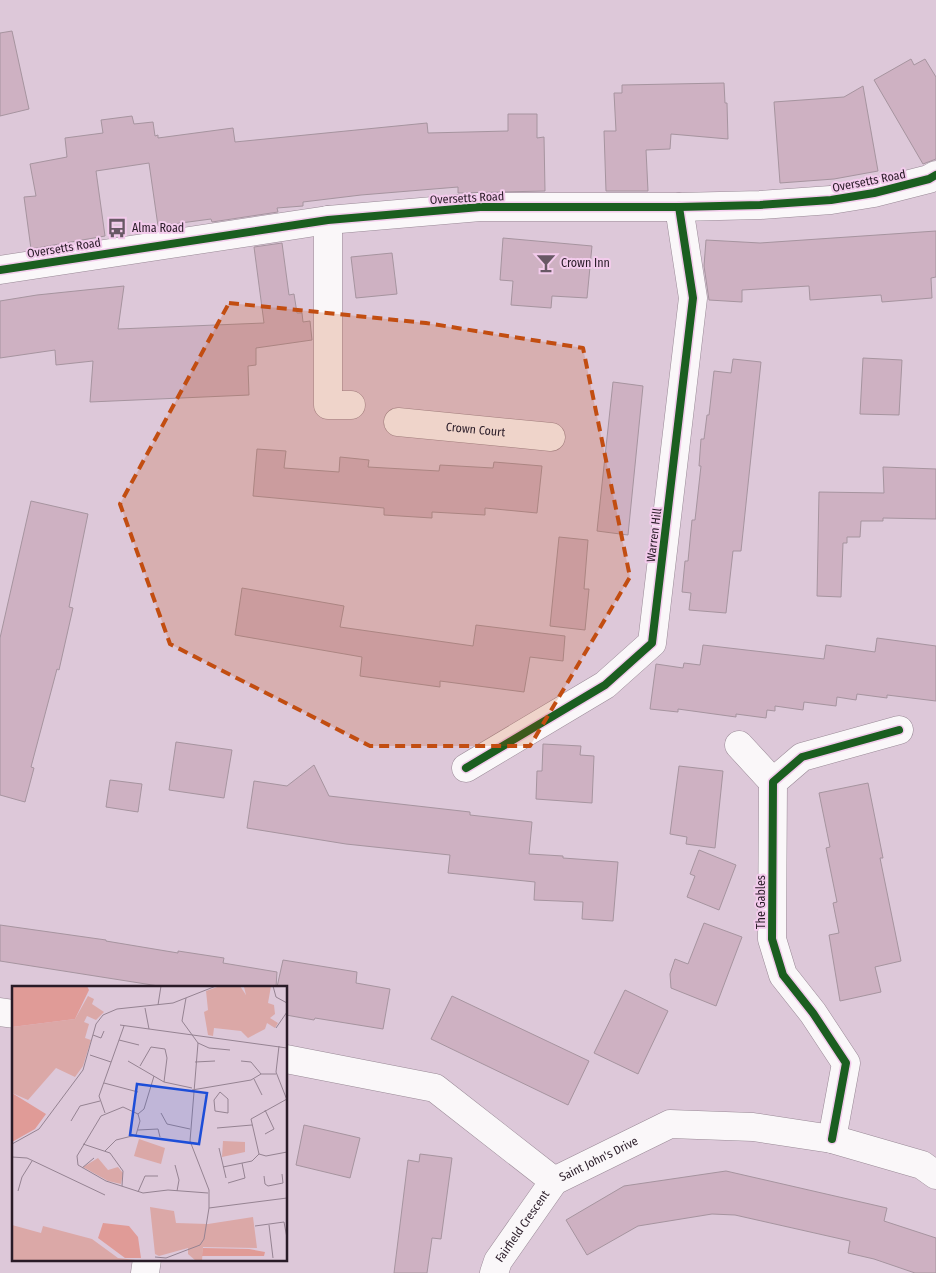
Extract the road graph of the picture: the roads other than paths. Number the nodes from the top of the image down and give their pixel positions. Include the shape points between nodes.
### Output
1 (936, 175) edge
2 (679, 207) junction
3 (328, 220) junction
4 (0, 270) edge
5 (351, 405) dead end
6 (398, 422) dead end
7 (551, 437) dead end
8 (899, 730) dead end
9 (739, 745) dead end
10 (466, 768) dead end
11 (773, 782) junction
12 (288, 1059) edge
13 (832, 1139) junction
14 (936, 1176) edge
15 (554, 1181) junction
16 (147, 1260) edge
17 (145, 1273) edge
18 (494, 1273) edge

1 - 2 street, Oversetts Road via 902,187 831,200
2 - 3 street, Oversetts Road via 480,207
2 - 10 street, Warren Hill via 693,298 652,643 606,685
3 - 4 street, Oversetts Road
3 - 5 street via 328,405
6 - 7 street, Crown Court
8 - 11 street via 802,757
9 - 11 street
11 - 13 street, The Gables via 772,939 783,975 846,1063
12 - 15 street, Saint John's Drive via 435,1088
13 - 14 street, Saint John's Drive via 922,1164
13 - 15 street, Saint John's Drive via 754,1127 670,1124
15 - 18 street, Fairfield Crescent via 498,1261
16 - 17 street

